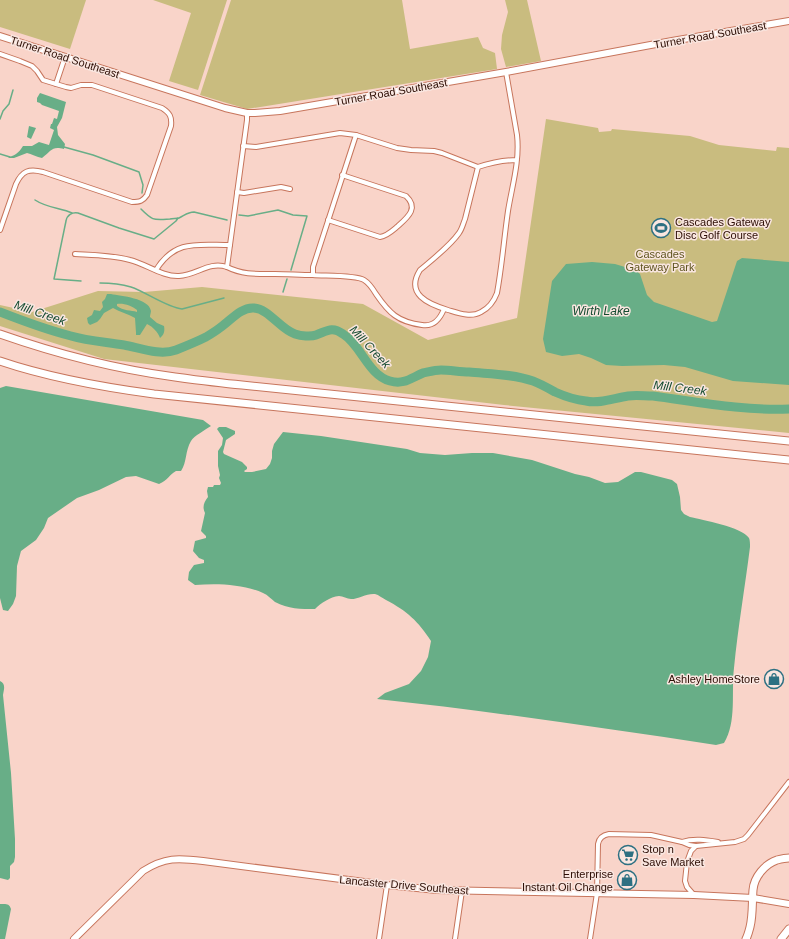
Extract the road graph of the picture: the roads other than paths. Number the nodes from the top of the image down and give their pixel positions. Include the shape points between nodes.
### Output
1 (789, 21) edge
2 (0, 36) edge
3 (0, 54) edge
4 (65, 57) junction
5 (506, 72) junction
6 (56, 84) junction
7 (247, 113) junction
8 (356, 135) junction
9 (243, 146) junction
10 (517, 160) junction
11 (478, 167) junction
12 (342, 175) junction
13 (290, 189) dead end
14 (237, 192) junction
15 (328, 220) junction
16 (0, 230) edge
17 (230, 245) junction
18 (75, 254) dead end
19 (227, 267) junction
20 (156, 270) junction
21 (312, 275) junction
22 (444, 309) junction
23 (0, 334) edge
24 (0, 362) edge
25 (788, 441) edge
26 (787, 460) edge
27 (789, 782) edge
28 (682, 842) junction
29 (722, 843) junction
30 (696, 846) junction
31 (789, 858) edge
32 (387, 885) junction
33 (462, 891) junction
34 (597, 893) junction
35 (694, 895) junction
36 (753, 898) junction
37 (789, 904) edge
38 (789, 930) edge
39 (74, 939) edge
40 (379, 939) edge
41 (456, 939) edge
42 (590, 939) edge
43 (746, 939) edge
44 (781, 939) edge

1 - 5 main road, Turner Road Southeast
2 - 4 main road, Turner Road Southeast
3 - 6 street via 32,66 43,80
4 - 6 street
4 - 7 main road, Turner Road Southeast via 209,104
5 - 7 main road, Turner Road Southeast via 280,111
5 - 10 street via 517,135
6 - 16 street via 71,88 92,85 166,111 172,121 147,195 141,202 132,202 43,172 28,171 16,184
7 - 9 street
8 - 9 street via 340,133 256,147
8 - 11 street via 397,148 442,153
8 - 12 street
9 - 14 street
10 - 11 street via 494,162
10 - 22 street via 494,300 487,309 476,314 465,315
11 - 22 street via 459,233 416,276 417,293 427,302
12 - 15 street
12 - 15 street via 406,196 411,201 411,212 409,217 384,237
13 - 14 street via 281,187
14 - 17 street
15 - 21 street
17 - 19 street
17 - 20 street via 182,247 166,256
18 - 20 street via 114,256
19 - 20 street via 216,265 193,274 178,276
19 - 21 street via 241,273
21 - 22 street via 363,279 396,317 416,324 430,325 436,322
23 - 25 highway via 80,359 176,377
24 - 26 highway via 78,382 154,394
27 - 29 street via 744,839
28 - 29 street via 700,840
28 - 30 street
28 - 34 street via 651,835 604,835 598,844
29 - 30 street
30 - 35 street via 687,862 685,881
31 - 36 highway via 777,860 762,870 753,889
32 - 33 main road, Lancaster Drive Southeast
32 - 39 main road, Lancaster Drive Southeast via 171,859 154,864 143,871
32 - 40 street
33 - 34 main road, Lancaster Drive Southeast
33 - 41 street
34 - 35 main road, Lancaster Drive Southeast
34 - 42 street
35 - 36 main road, Lancaster Drive Southeast
36 - 37 main road, Lancaster Drive Southeast
36 - 43 highway
38 - 44 highway

